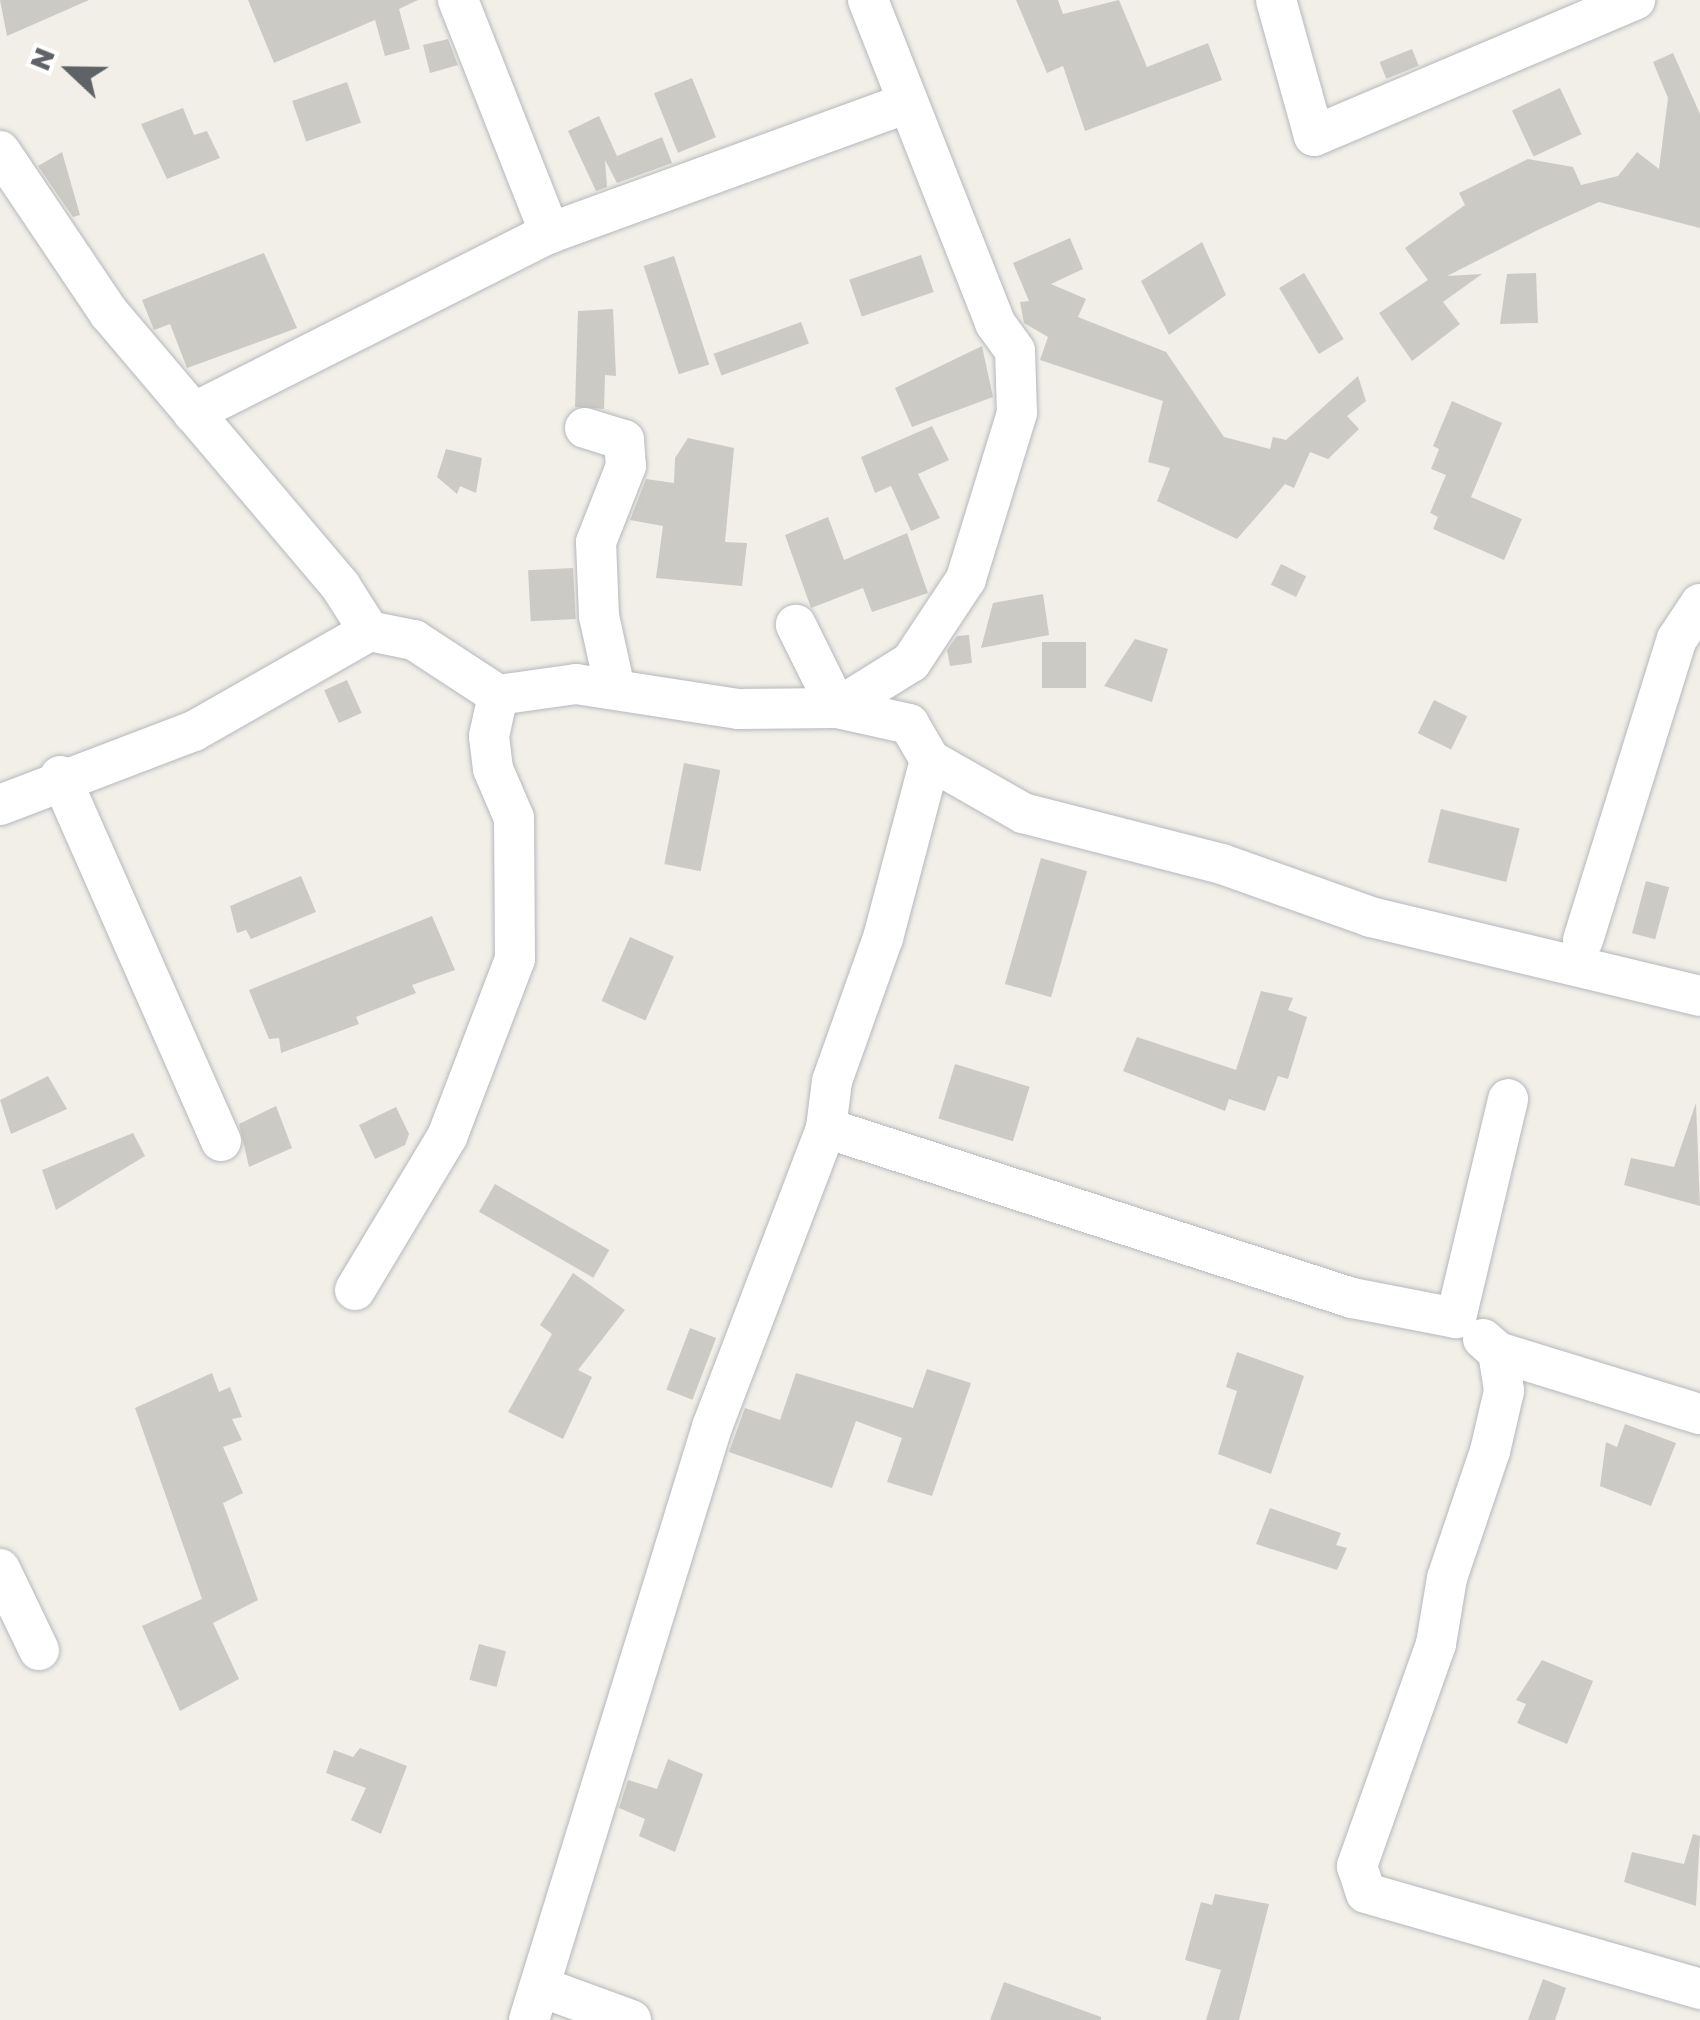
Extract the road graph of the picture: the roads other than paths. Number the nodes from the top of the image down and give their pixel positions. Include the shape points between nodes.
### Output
1 (458, 0) edge
2 (868, 0) edge
3 (1276, 0) edge
4 (1636, 0) edge
5 (908, 103) junction
6 (0, 151) edge
7 (550, 233) junction
8 (193, 413) junction
9 (585, 428) dead end
10 (1700, 604) edge
11 (796, 625) dead end
12 (369, 631) junction
13 (911, 662) junction
14 (615, 689) junction
15 (498, 695) junction
16 (836, 708) junction
17 (908, 724) junction
18 (930, 760) junction
19 (60, 776) junction
20 (0, 805) edge
21 (1583, 940) dead end
22 (1700, 996) edge
23 (1508, 1099) dead end
24 (826, 1128) junction
25 (221, 1141) dead end
26 (355, 1290) dead end
27 (1456, 1318) junction
28 (1498, 1352) junction
29 (1700, 1414) edge
30 (0, 1569) edge
31 (39, 1650) dead end
32 (1700, 1989) edge
33 (535, 2003) edge
34 (631, 2020) edge

1 - 7 street
2 - 5 street
3 - 4 street via 1314,136
5 - 7 street
5 - 13 street via 994,322 1015,351 1017,413 966,579
6 - 8 street via 109,313
7 - 8 street
8 - 12 street
9 - 14 street via 624,440 626,466 596,542 599,616
10 - 21 street via 1677,638
11 - 16 street
12 - 15 street via 414,640
12 - 19 street via 194,731
13 - 16 street
13 - 17 street
14 - 15 street via 576,684
14 - 16 street via 738,708
15 - 26 street via 488,736 492,769 514,818 515,960 447,1137
16 - 17 street
17 - 18 street
18 - 22 street via 1023,813 1222,864 1371,916
18 - 24 street via 884,938 832,1080
19 - 20 street
19 - 25 street
23 - 27 street
24 - 27 street via 1352,1298
24 - 33 street via 712,1427
27 - 28 street
28 - 29 street
28 - 32 street via 1504,1392 1490,1451 1448,1578 1436,1644 1357,1866 1366,1893
30 - 31 street
33 - 34 street

